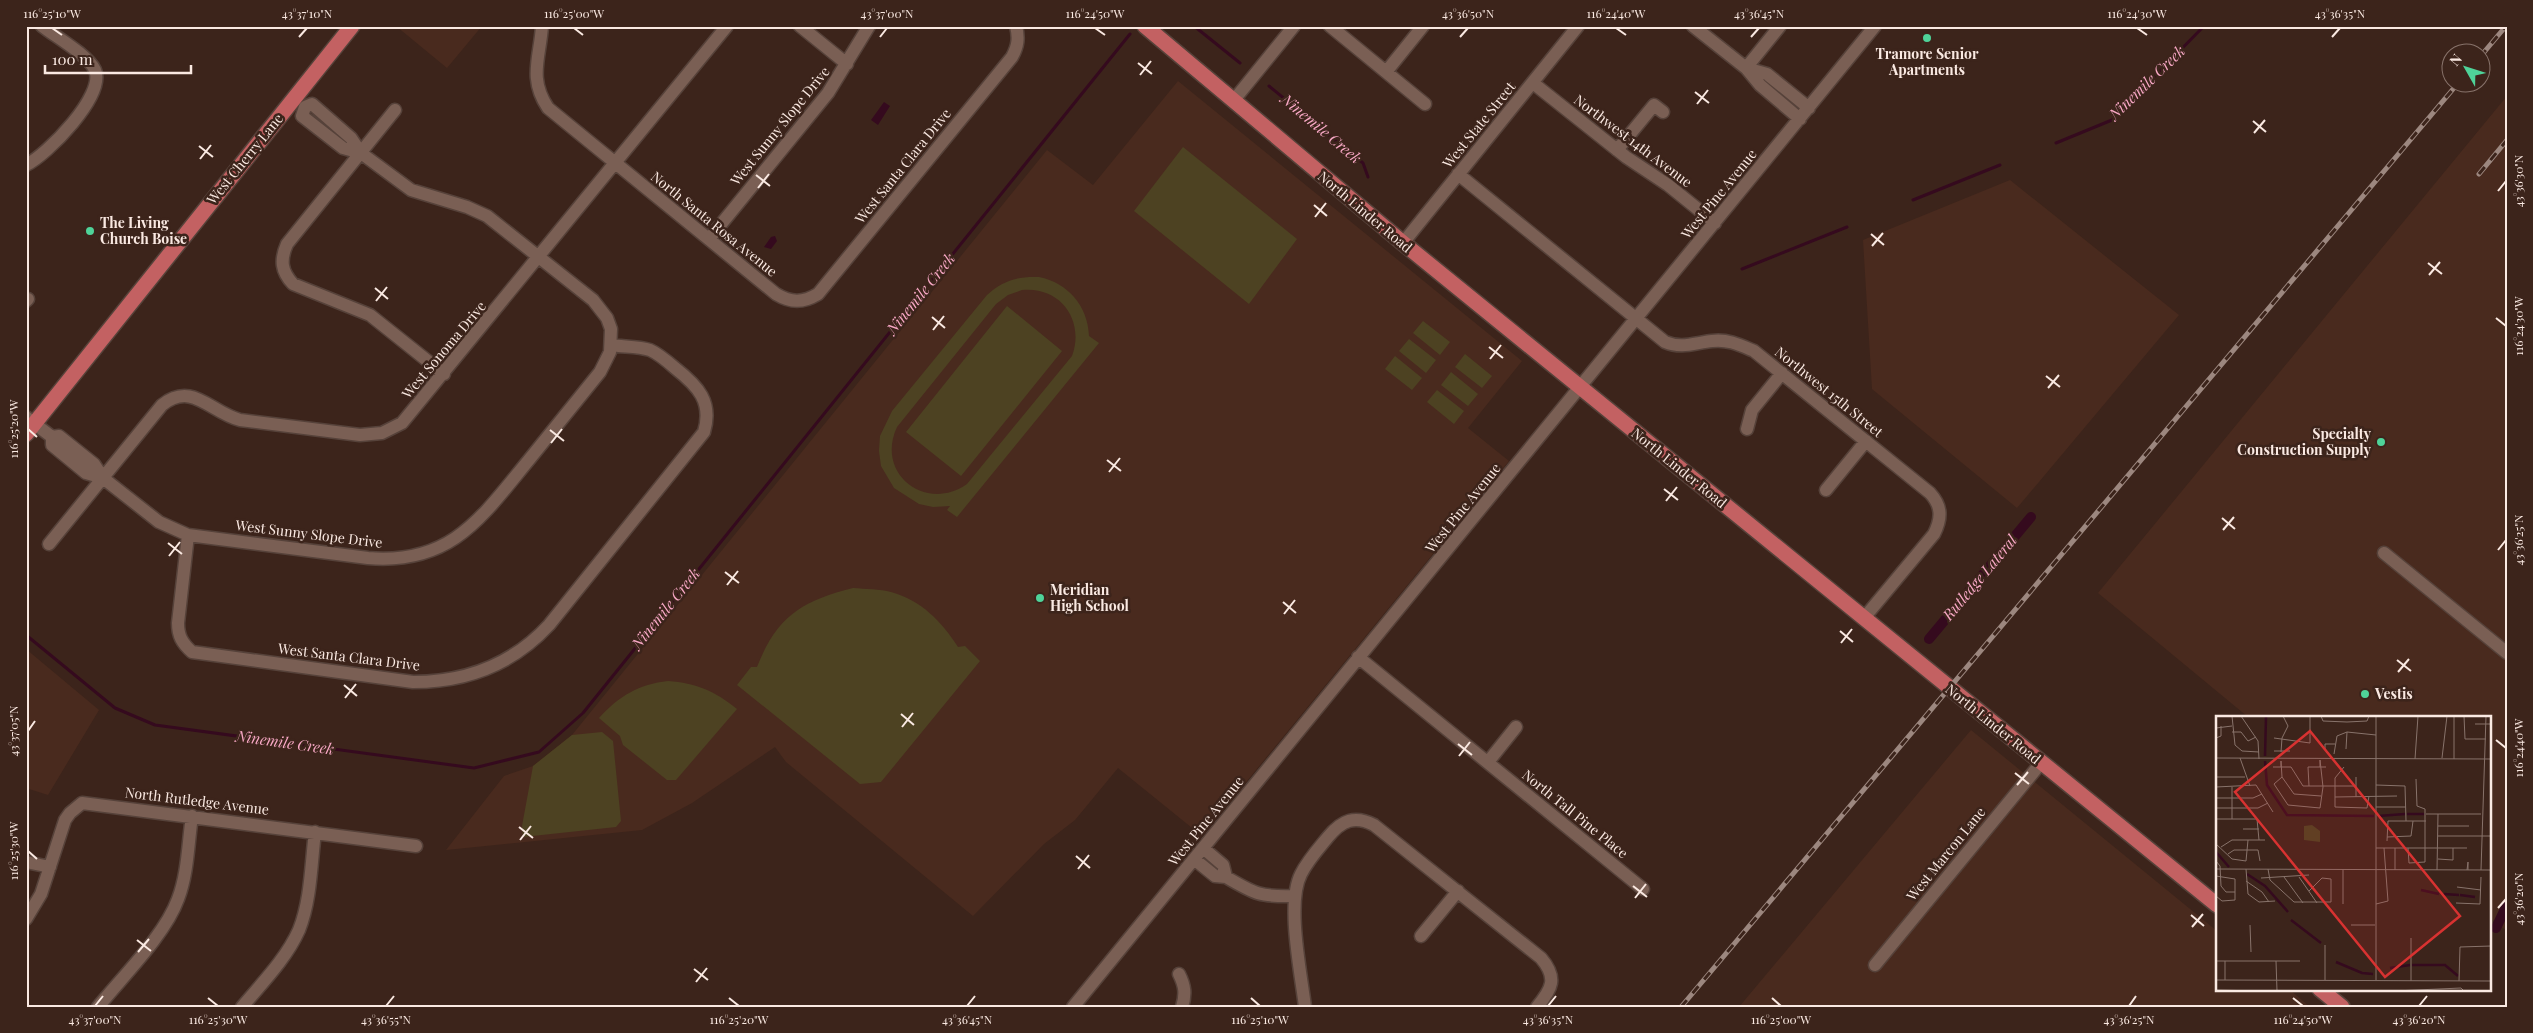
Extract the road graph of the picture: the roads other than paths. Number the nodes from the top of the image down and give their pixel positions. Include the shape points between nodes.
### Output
1 (42, 26) edge
2 (352, 26) edge
3 (542, 26) edge
4 (727, 26) edge
5 (800, 26) edge
6 (868, 26) edge
7 (1145, 26) edge
8 (1294, 26) edge
9 (1330, 26) edge
10 (1423, 26) edge
11 (1578, 26) edge
12 (1693, 26) edge
13 (1780, 26) edge
14 (1875, 26) edge
15 (1017, 31) edge
16 (847, 64) junction
17 (1746, 68) junction
18 (1386, 72) junction
19 (1532, 83) junction
20 (1234, 100) junction
21 (299, 103) junction
22 (1425, 104) dead end
23 (1809, 108) junction
24 (395, 110) dead end
25 (1663, 112) dead end
26 (1800, 119) junction
27 (1617, 150) junction
28 (360, 153) junction
29 (615, 164) junction
30 (26, 165) edge
31 (1458, 174) junction
32 (1715, 223) junction
33 (709, 239) junction
34 (1402, 243) junction
35 (539, 256) junction
36 (797, 302) joint
37 (1637, 319) junction
38 (611, 345) junction
39 (1782, 373) junction
40 (444, 374) junction
41 (1581, 388) junction
42 (29, 425) edge
43 (1747, 429) dead end
44 (1866, 441) junction
45 (103, 478) junction
46 (1826, 490) dead end
47 (188, 535) junction
48 (50, 544) dead end
49 (2384, 553) dead end
50 (1864, 618) junction
51 (2507, 653) edge
52 (1358, 657) junction
53 (1516, 727) dead end
54 (1488, 762) junction
55 (2041, 762) junction
56 (192, 816) junction
57 (315, 832) junction
58 (416, 846) dead end
59 (1203, 848) junction
60 (1194, 859) junction
61 (26, 862) edge
62 (50, 867) junction
63 (1226, 876) junction
64 (1643, 889) dead end
65 (1458, 891) junction
66 (1294, 896) junction
67 (2216, 904) edge
68 (26, 919) edge
69 (1421, 936) dead end
70 (1875, 965) dead end
71 (1179, 974) dead end
72 (2321, 990) edge
73 (98, 1007) edge
74 (242, 1007) edge
75 (1073, 1007) edge
76 (1182, 1007) edge
77 (1305, 1007) edge
78 (1537, 1007) edge
79 (2342, 1007) edge

1 - 30 street via 91,64 97,78 91,99 50,149
2 - 21 main road, West Cherry Lane
3 - 29 street, North Santa Rosa Avenue via 536,76 542,98 548,108
4 - 29 street, West Sonoma Drive
5 - 16 street
6 - 16 street, West Sunny Slope Drive
7 - 20 main road, North Linder Road
8 - 20 street
9 - 18 street
10 - 18 street
11 - 19 street, West State Street
12 - 17 street
13 - 17 street
14 - 23 street, West Pine Avenue
15 - 36 street, West Santa Clara Drive via 1018,47 1012,57 818,294
16 - 33 street, West Sunny Slope Drive
17 - 23 street via 1767,74
17 - 26 street via 1760,85
18 - 22 street
19 - 27 street, Northwest 14th Avenue
19 - 31 street, West State Street
20 - 34 main road, North Linder Road
21 - 28 street via 312,104 351,138
21 - 42 main road, West Cherry Lane
23 - 26 street, West Pine Avenue
24 - 28 street
25 - 27 street via 1654,105
26 - 32 street, West Pine Avenue
27 - 32 street, Northwest 14th Avenue
28 - 35 street via 411,190 488,216
28 - 40 street via 287,244 282,254 286,276 293,284 370,315
29 - 33 street, North Santa Rosa Avenue
29 - 35 street, West Sonoma Drive
31 - 34 street, West State Street
31 - 37 street, Northwest 15th Street
32 - 37 street, West Pine Avenue
33 - 36 street, North Santa Rosa Avenue via 776,294
34 - 41 main road, North Linder Road
35 - 38 street via 601,309 611,329
35 - 40 street, West Sonoma Drive
37 - 39 street, Northwest 15th Street via 1676,353 1713,341 1734,342 1754,351
37 - 41 street, West Pine Avenue
38 - 47 street, West Sunny Slope Drive via 600,372 484,515 447,544 414,556 379,559
38 - 47 street, West Santa Clara Drive via 648,349 700,389 708,410 704,432 549,625 514,656 483,672 436,682 408,682 192,652 178,634
39 - 43 street via 1752,410
39 - 44 street, Northwest 15th Street
40 - 45 street, West Sonoma Drive via 402,423 371,435 240,420 193,396 171,398
41 - 50 main road, North Linder Road
41 - 52 street, West Pine Avenue
42 - 45 street, West Sunny Slope Drive via 52,437 59,436 94,464
44 - 46 street
44 - 50 street, Northwest 15th Street via 1930,492 1937,501 1940,523
45 - 47 street, West Sunny Slope Drive via 159,522
45 - 48 street, West Sonoma Drive
49 - 51 street
50 - 55 main road, North Linder Road
52 - 54 street, North Tall Pine Place
52 - 59 street, West Pine Avenue
53 - 54 street
54 - 64 street, North Tall Pine Place
55 - 67 main road, North Linder Road
55 - 70 street, West Marcon Lane
56 - 57 street, North Rutledge Avenue
56 - 62 street, North Rutledge Avenue via 82,803 66,820
56 - 73 street via 182,887 175,908
57 - 58 street, North Rutledge Avenue
57 - 74 street via 299,930 280,960
59 - 60 street, West Pine Avenue
59 - 63 street via 1223,865
60 - 63 street via 1215,876
60 - 75 street, West Pine Avenue
61 - 62 street
62 - 68 street via 36,905
63 - 66 street via 1256,894
65 - 66 street via 1374,825 1352,819 1335,828 1307,864
65 - 69 street
65 - 78 street via 1548,967 1552,978 1550,991
66 - 77 street
71 - 76 street via 1184,984
72 - 79 main road

